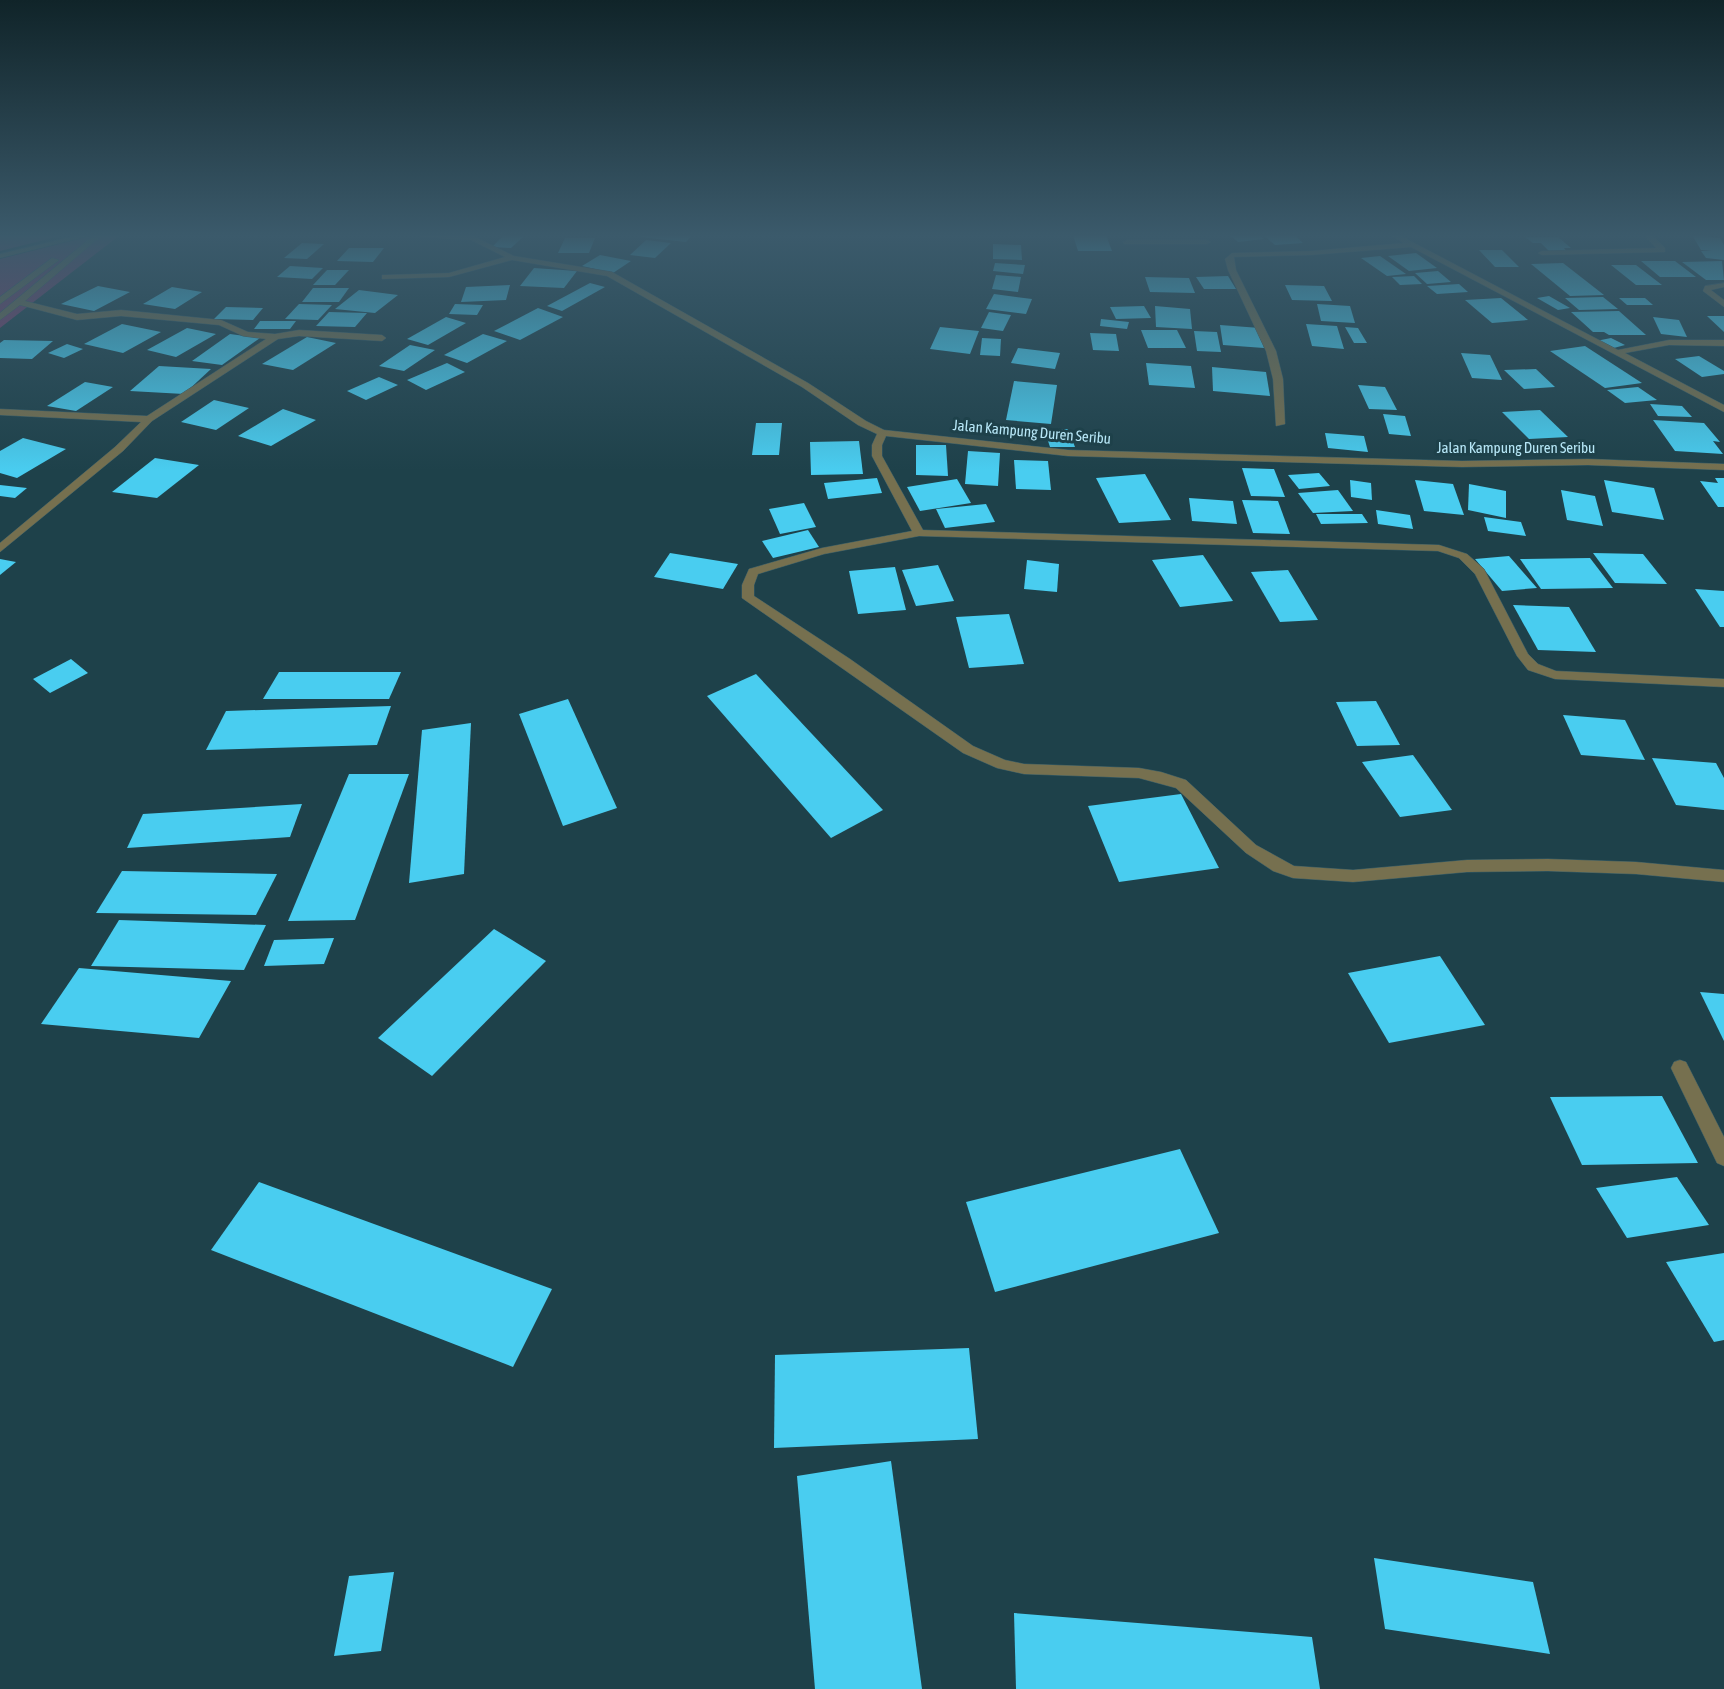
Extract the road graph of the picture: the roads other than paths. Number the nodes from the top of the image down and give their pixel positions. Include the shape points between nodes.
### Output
1 (65, 314) edge
2 (112, 314) edge
3 (128, 314) edge
4 (680, 314) edge
5 (1253, 314) edge
6 (1542, 314) edge
7 (275, 336) junction
8 (382, 338) dead end
9 (1724, 343) edge
10 (1616, 353) junction
11 (1724, 409) edge
12 (0, 412) edge
13 (149, 419) junction
14 (1280, 424) dead end
15 (882, 433) junction
16 (1724, 466) edge
17 (919, 533) junction
18 (0, 549) edge
19 (1724, 683) edge
20 (1724, 876) edge
21 (1680, 1068) dead end
22 (1724, 1157) edge

1 - 2 street via 77,317
3 - 7 street via 221,324 246,334
4 - 15 street, Jalan Kampung Duren Seribu
5 - 14 street via 1271,351 1278,379
6 - 10 street
7 - 8 street via 299,333
7 - 13 street
9 - 10 street via 1657,342
10 - 11 street
12 - 13 street
13 - 18 street
15 - 16 street, Jalan Kampung Duren Seribu via 1068,453 1462,464
15 - 17 street via 877,456
17 - 19 street via 1439,548 1463,556 1480,572 1523,656 1533,667 1555,675
17 - 20 street via 822,551 753,572 748,598 833,652 974,754 1005,766 1036,771 1161,776 1184,785 1242,841 1274,865 1305,875 1489,865 1628,867
21 - 22 street

